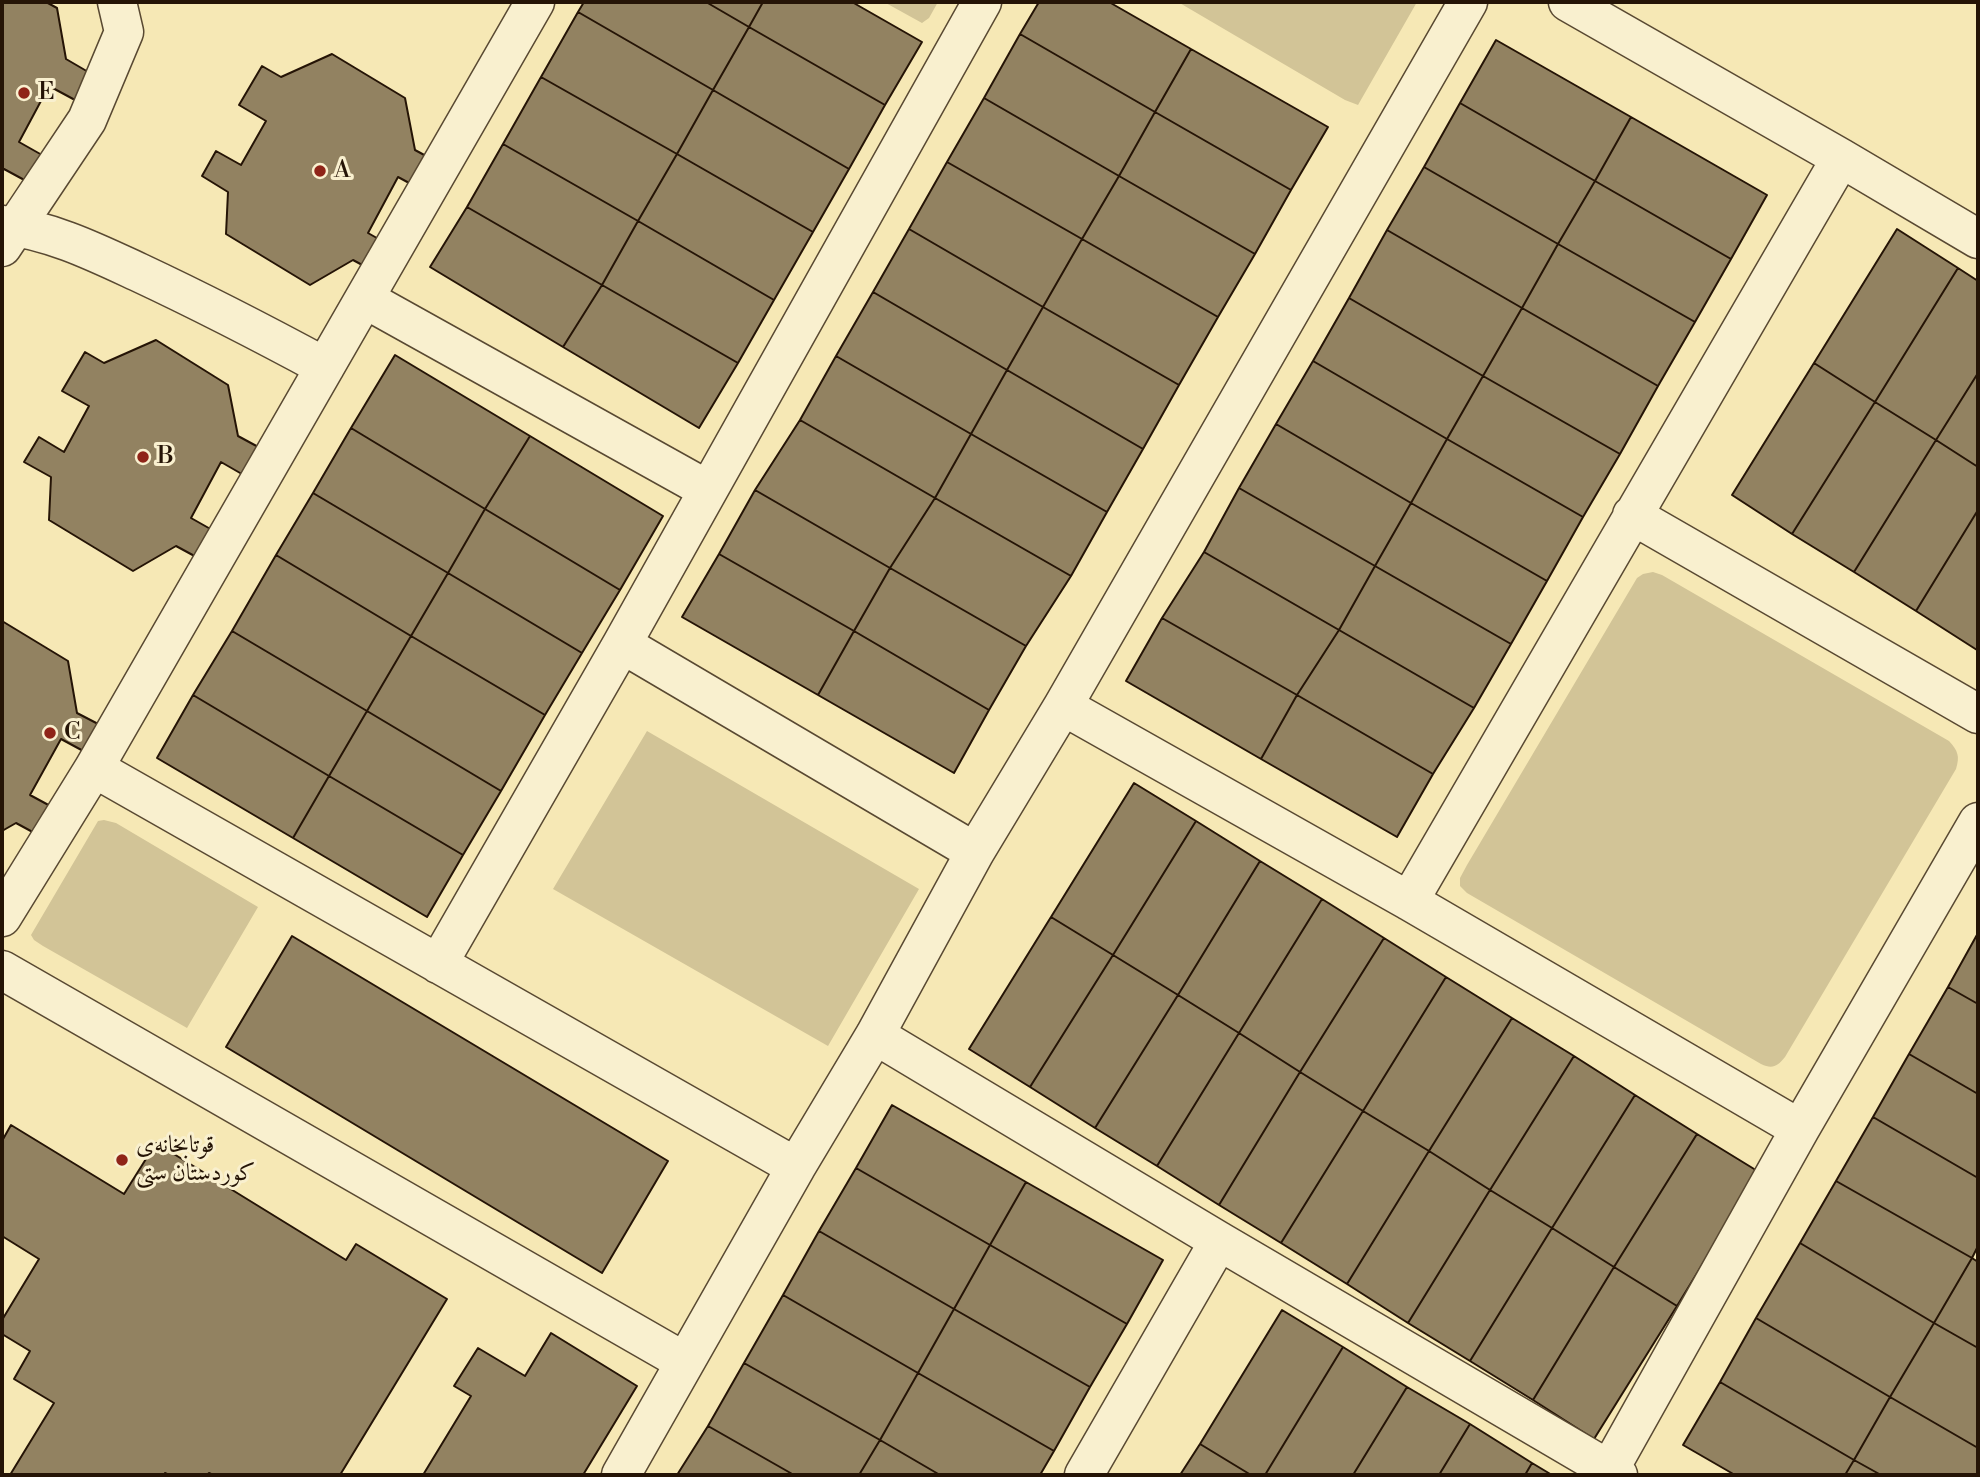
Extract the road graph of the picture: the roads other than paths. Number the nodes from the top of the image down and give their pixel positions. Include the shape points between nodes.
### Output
1 (117, 2) edge
2 (535, 2) edge
3 (982, 2) edge
4 (1468, 2) edge
5 (1568, 2) edge
6 (1841, 158) junction
7 (6, 233) edge
8 (1978, 239) edge
9 (365, 299) junction
10 (326, 367) junction
11 (708, 490) junction
12 (1632, 515) junction
13 (622, 644) junction
14 (1063, 706) junction
15 (1978, 714) edge
16 (94, 768) junction
17 (1978, 822) edge
18 (975, 852) junction
19 (1409, 901) junction
20 (2, 918) edge
21 (438, 964) junction
22 (2, 970) edge
23 (874, 1035) junction
24 (1800, 1129) junction
25 (796, 1167) junction
26 (1219, 1241) junction
27 (685, 1362) junction
28 (1614, 1473) edge
29 (621, 1475) edge
30 (1084, 1475) edge

1 - 7 street via 124,32 87,120
2 - 9 street
3 - 11 street
4 - 14 street
5 - 6 street
6 - 8 street
6 - 12 street
7 - 10 street via 81,245
9 - 10 street
9 - 11 street
10 - 16 street
11 - 13 street
12 - 15 street
12 - 19 street
13 - 18 street
13 - 21 street
14 - 18 street
14 - 19 street
16 - 20 street
16 - 21 street
17 - 24 street
18 - 23 street
19 - 24 street
21 - 25 street
22 - 27 street
23 - 25 street
23 - 26 street
24 - 28 street
25 - 27 street
26 - 28 street
26 - 30 street
27 - 29 street

